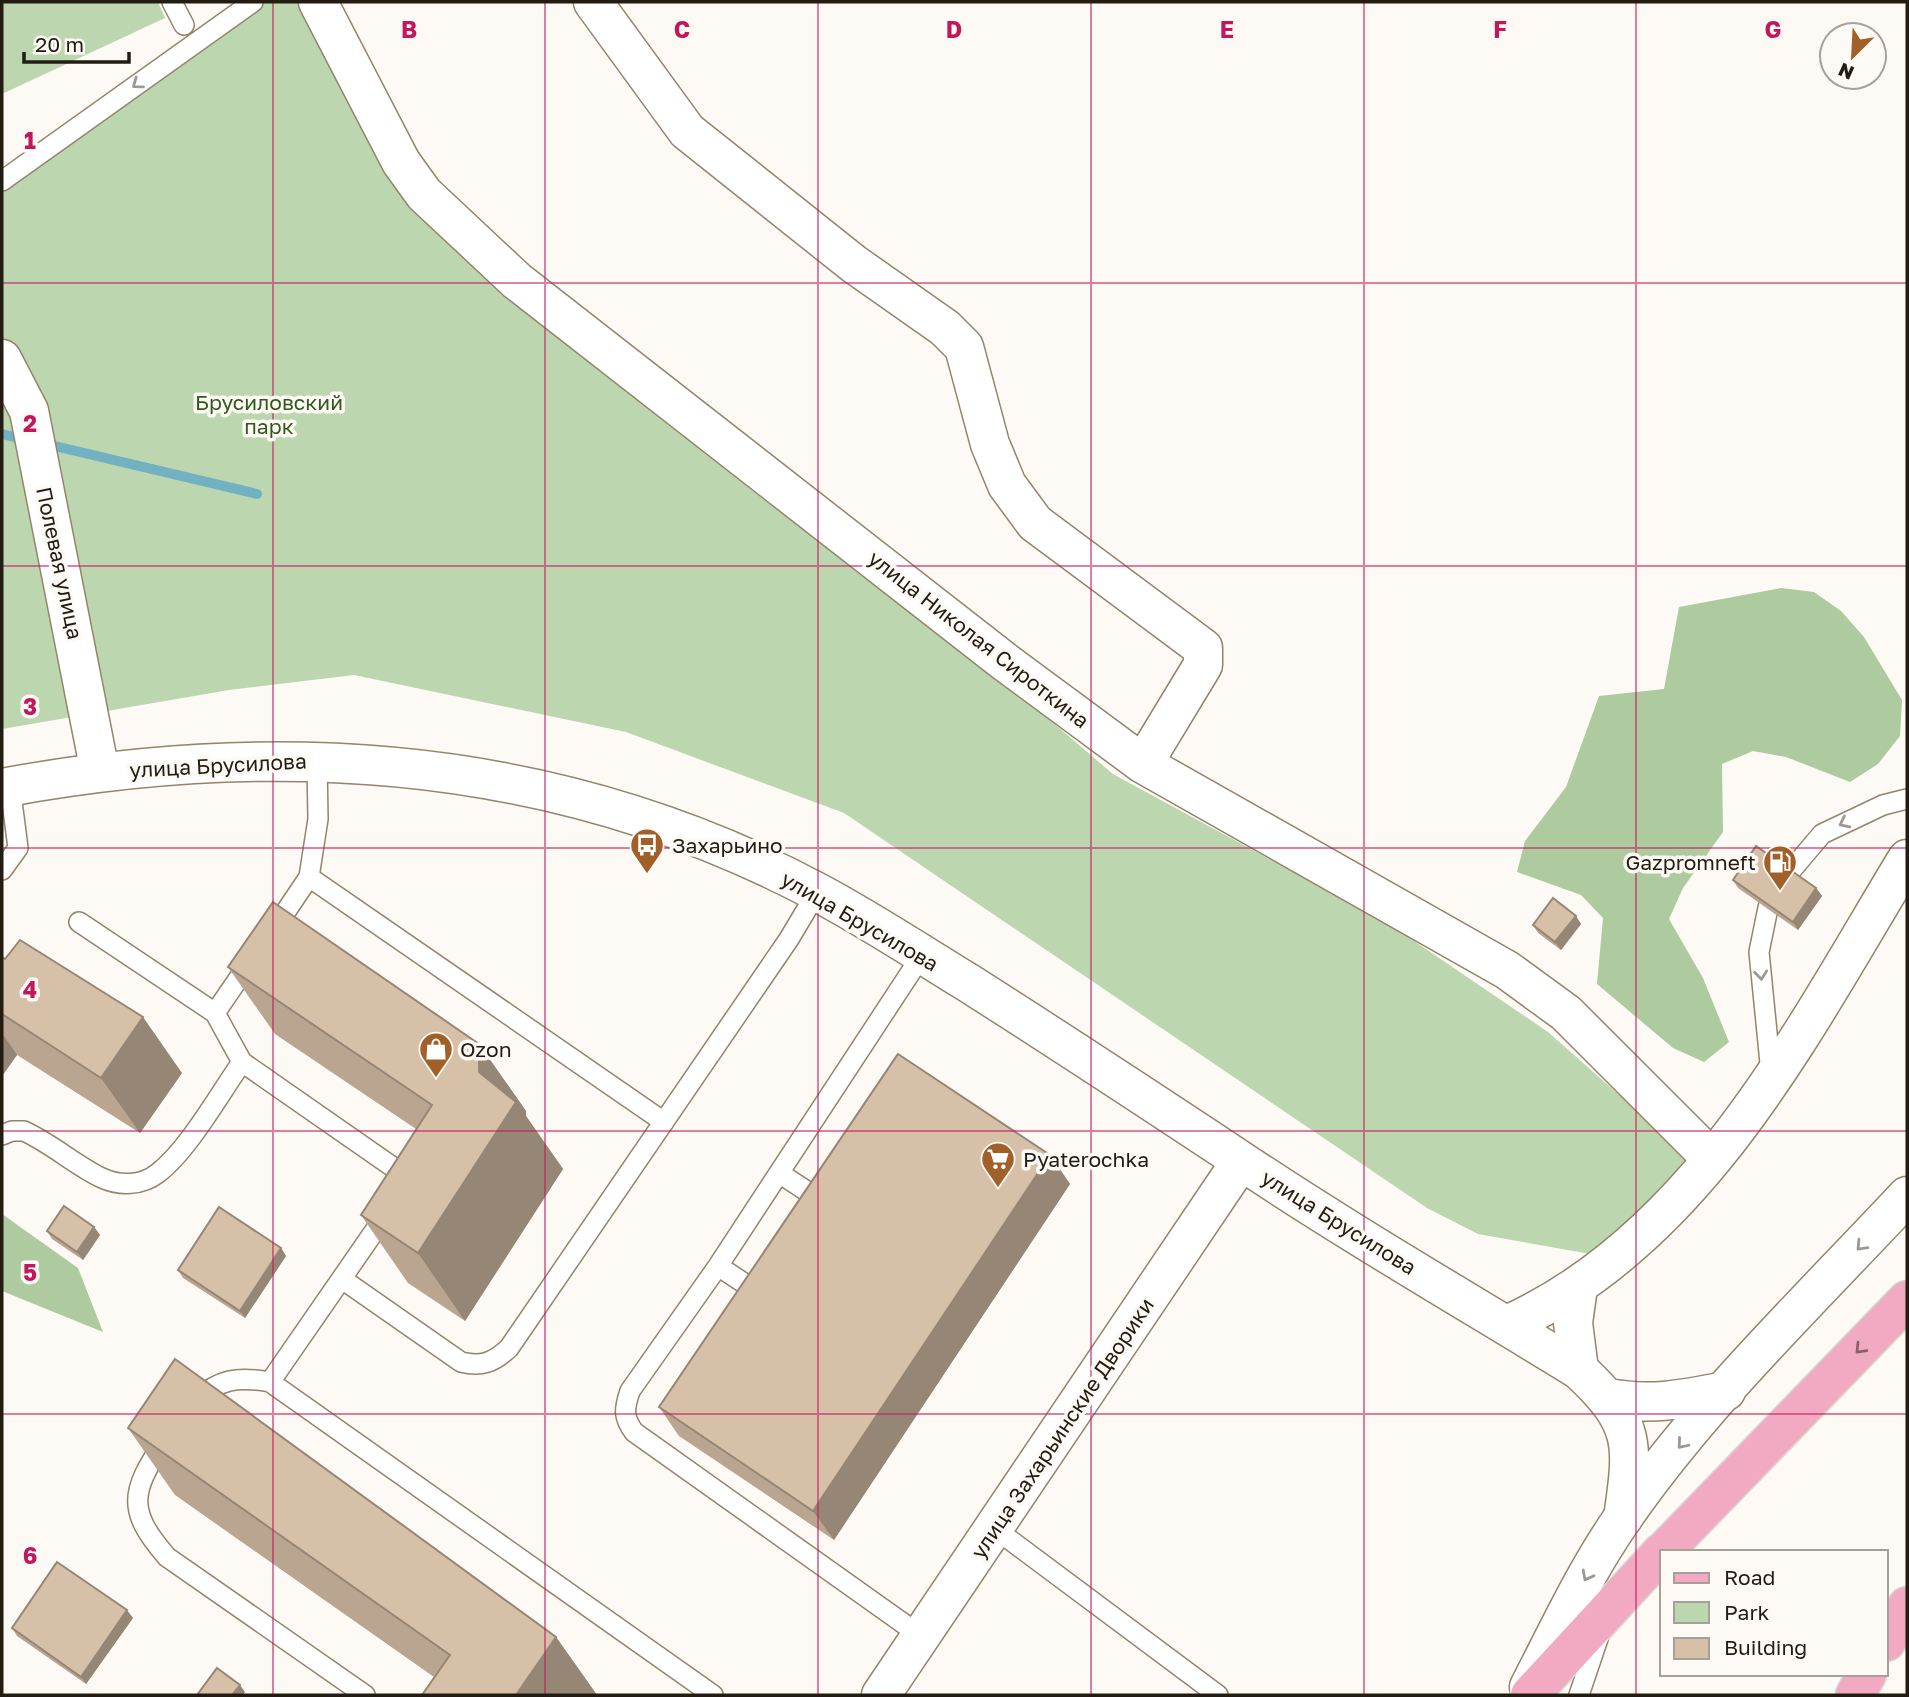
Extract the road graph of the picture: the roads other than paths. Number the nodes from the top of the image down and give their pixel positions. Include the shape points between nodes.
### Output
1 (172, 2) edge
2 (253, 2) edge
3 (593, 2) edge
4 (323, 14) edge
5 (184, 25) dead end
6 (2, 181) edge
7 (2, 359) edge
8 (317, 760) junction
9 (1143, 764) junction
10 (100, 772) junction
11 (6, 787) edge
12 (1907, 799) edge
13 (1907, 859) edge
14 (2, 870) edge
15 (1789, 873) edge
16 (309, 877) junction
17 (817, 892) junction
18 (1768, 908) edge
19 (79, 922) dead end
20 (922, 955) junction
21 (215, 1013) junction
22 (242, 1062) junction
23 (1772, 1082) junction
24 (664, 1122) junction
25 (2, 1135) edge
26 (1712, 1159) junction
27 (1241, 1161) junction
28 (779, 1173) junction
29 (1907, 1196) edge
30 (834, 1209) edge
31 (718, 1266) junction
32 (342, 1279) junction
33 (1578, 1287) junction
34 (1907, 1300) edge
35 (772, 1301) edge
36 (1507, 1325) junction
37 (1579, 1370) junction
38 (270, 1382) junction
39 (1726, 1391) junction
40 (1609, 1398) junction
41 (1623, 1518) junction
42 (994, 1528) junction
43 (1668, 1546) edge
44 (1660, 1554) edge
45 (1907, 1606) edge
46 (1607, 1610) junction
47 (921, 1636) junction
48 (1888, 1639) edge
49 (1866, 1676) edge
50 (685, 1687) edge
51 (365, 1695) edge
52 (713, 1695) edge
53 (881, 1695) edge
54 (1218, 1695) edge
55 (1525, 1695) edge
56 (1530, 1695) edge
57 (1579, 1695) edge
58 (1855, 1695) edge

1 - 5 lane
2 -> 6 lane
3 - 9 street via 687,131 964,347 990,443 1007,485 1035,523 1203,648 1203,665
4 - 9 street, улица Николая Сироткина via 401,162 424,194 497,263 1005,662
7 - 10 street, Полевая улица via 29,411
8 - 10 street, улица Брусилова via 245,760
8 - 16 lane via 318,819
8 - 17 street, улица Брусилова via 435,770 542,790 648,820
9 - 26 street, улица Николая Сироткина via 1507,970 1566,1013
10 - 11 street, улица Брусилова
11 - 14 lane via 18,848
12 -> 15 lane via 1883,805 1822,834
13 - 23 street
16 - 21 lane
16 - 24 lane
17 - 20 street, улица Брусилова
17 - 24 lane
18 -> 23 lane via 1759,952
19 - 21 lane
20 - 27 street, улица Брусилова
20 - 28 lane
21 - 22 lane
22 - 25 lane via 172,1159 156,1175 137,1182 120,1185 101,1178 24,1131
22 - 32 lane via 410,1180
23 - 26 street
24 - 32 lane via 509,1348 496,1360 477,1366 461,1362
26 - 33 street via 1643,1231
27 - 36 street, улица Брусилова
27 - 42 street, улица Захарьинские Дворики
28 - 30 lane
28 - 31 lane
29 -> 39 street
31 - 35 lane
31 - 47 lane via 630,1391 624,1408 626,1420 634,1432
32 - 38 lane
33 - 36 street via 1550,1306
33 - 37 street via 1573,1324
34 -> 43 main road
36 - 37 street, улица Брусилова
37 - 40 street, улица Брусилова
38 - 50 lane
38 - 51 lane via 244,1377 213,1385 189,1405 143,1475 137,1501 143,1530 167,1558
39 - 40 street via 1665,1403
39 -> 41 street
40 - 41 street, улица Брусилова via 1628,1437 1630,1469
41 -> 55 street via 1599,1554
42 - 47 street, улица Захарьинские Дворики
42 - 54 lane
44 - 46 main road
45 - 48 main road
46 - 56 main road
46 - 57 lane
47 - 53 street, улица Захарьинские Дворики
49 - 58 main road
50 - 52 lane

